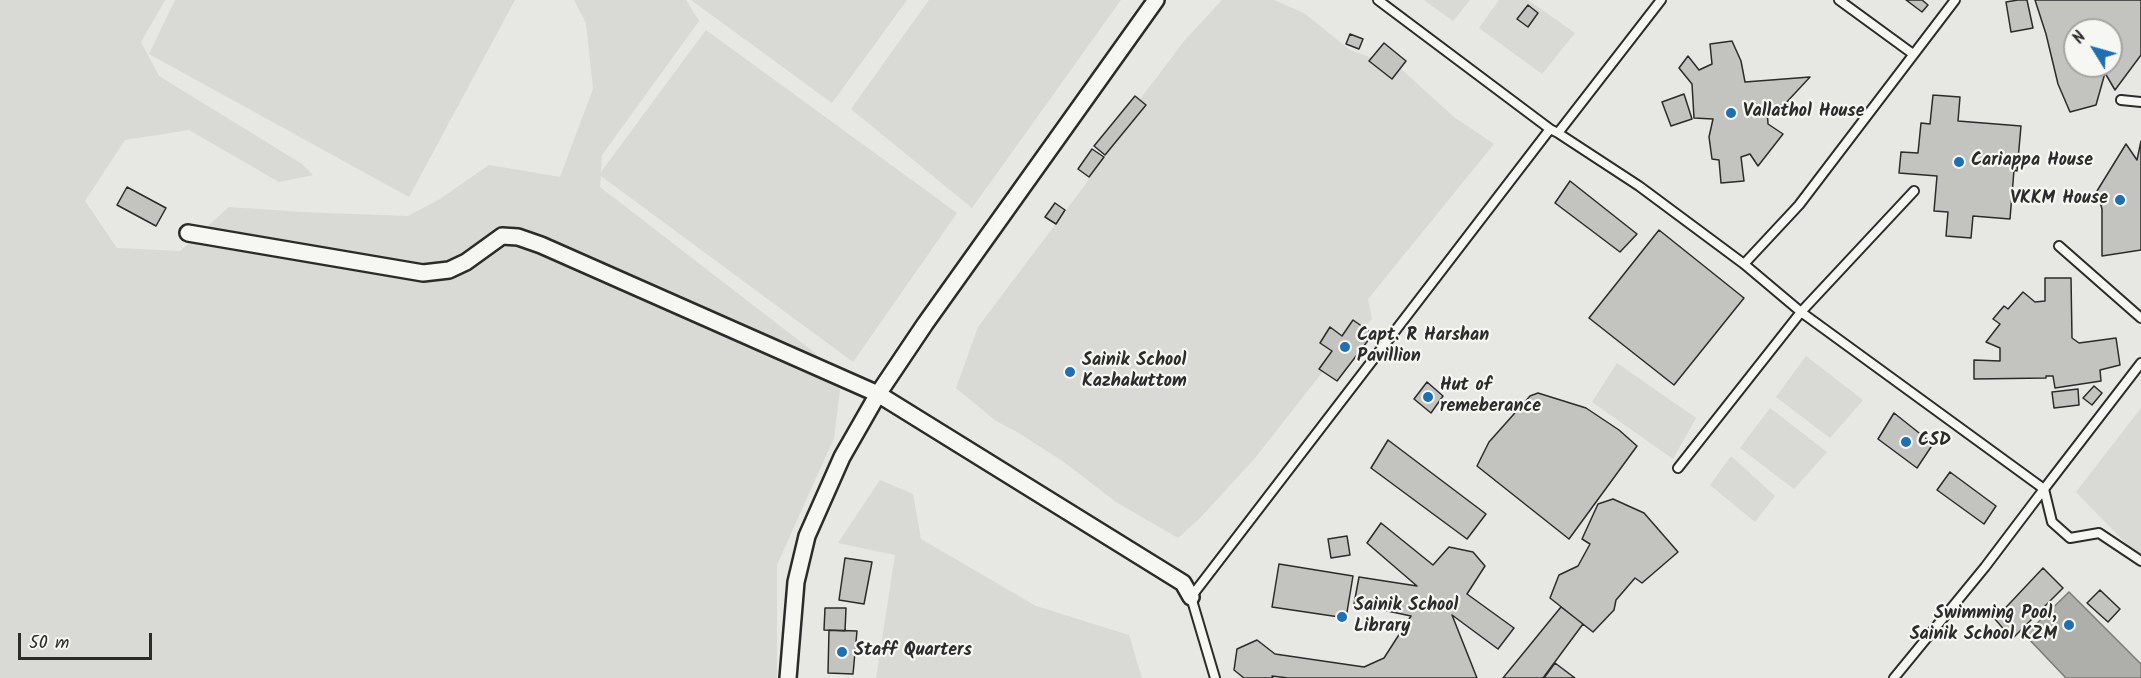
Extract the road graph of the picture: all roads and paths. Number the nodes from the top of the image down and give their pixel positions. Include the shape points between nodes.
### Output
1 (1156, 0) edge
2 (1378, 0) edge
3 (1661, 0) edge
4 (1839, 0) edge
5 (1955, 0) edge
6 (1913, 54) junction
7 (2121, 100) dead end
8 (2141, 102) edge
9 (1550, 129) junction
10 (1558, 133) junction
11 (1914, 191) dead end
12 (188, 233) dead end
13 (2059, 246) dead end
14 (1744, 264) junction
15 (1801, 312) junction
16 (2141, 318) edge
17 (2141, 363) edge
18 (878, 394) junction
19 (1678, 468) dead end
20 (2044, 489) junction
21 (2141, 561) edge
22 (1191, 597) junction
23 (788, 678) edge
24 (1215, 678) edge
25 (1894, 678) edge

1 - 18 street
2 - 9 lane
3 - 10 lane
4 - 6 lane
5 - 6 lane
6 - 14 lane via 1799,205
7 - 8 lane
9 - 10 lane
9 - 22 lane
10 - 14 lane via 1639,186
11 - 15 lane
12 - 18 street via 423,273 449,270 502,236 518,237
13 - 16 lane
14 - 15 lane
15 - 19 lane
15 - 20 lane
17 - 20 lane
18 - 22 street via 1183,583
18 - 23 street via 842,457 807,536 796,582
20 - 21 lane via 2052,522 2070,538 2099,533
20 - 25 lane
22 - 24 lane

